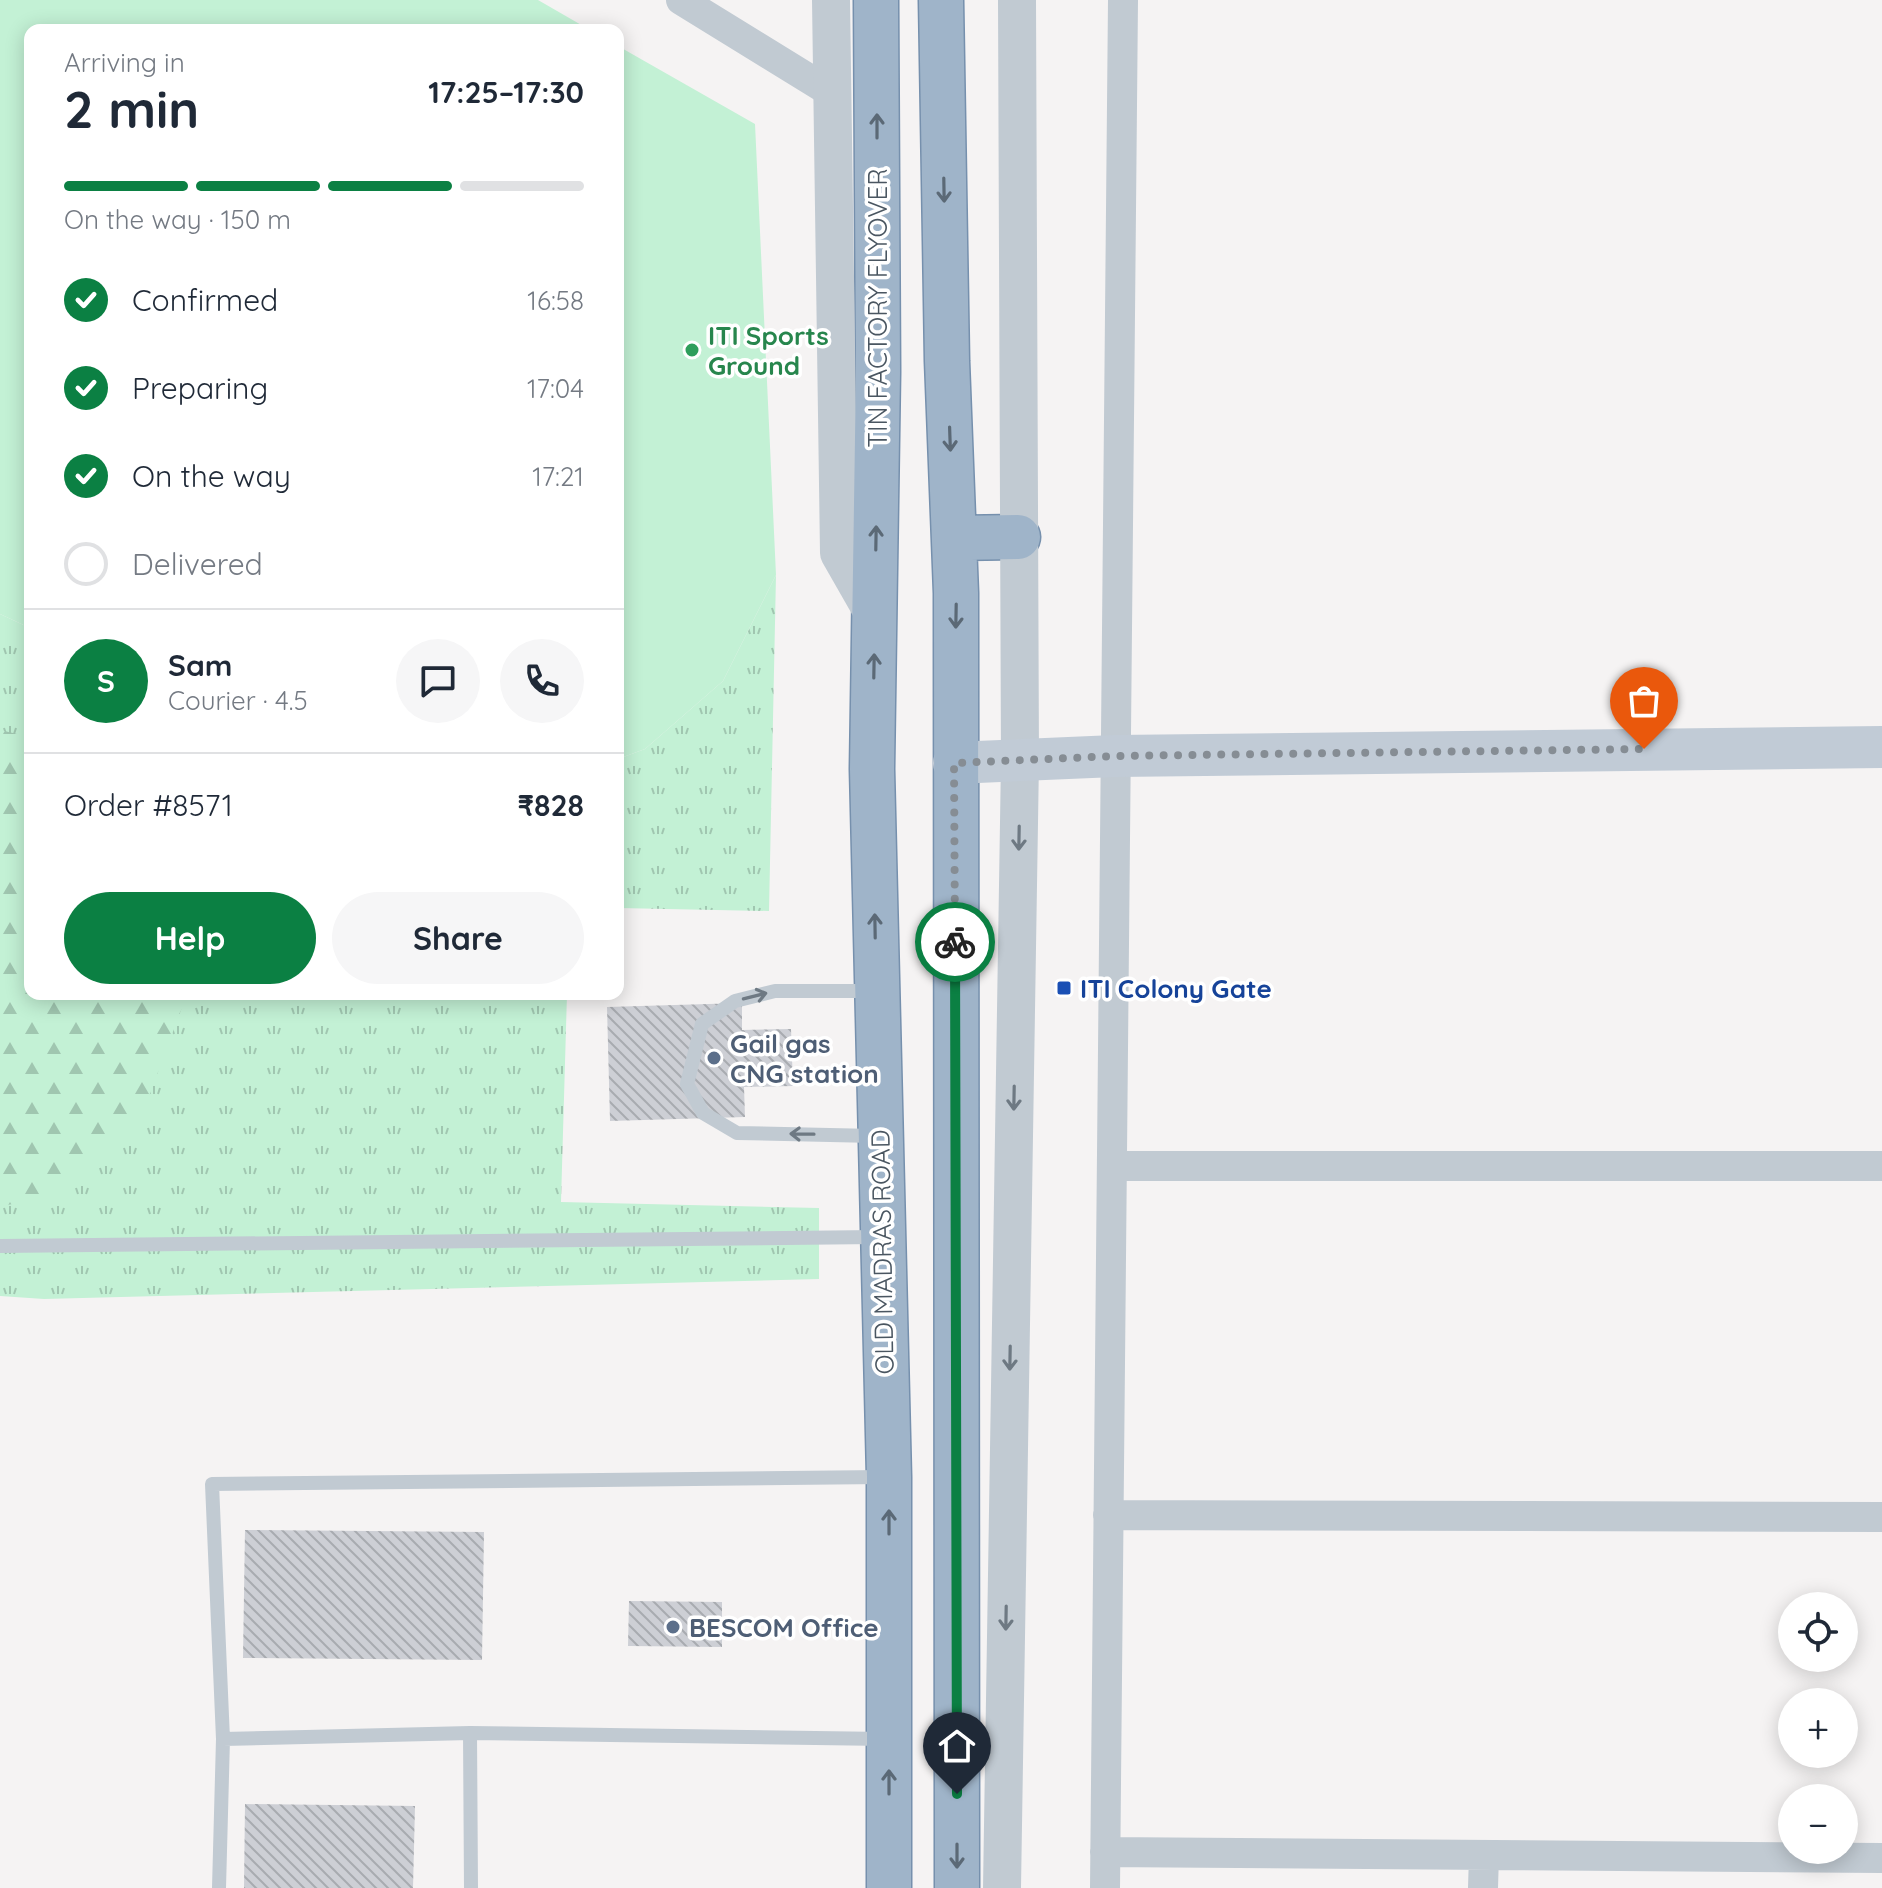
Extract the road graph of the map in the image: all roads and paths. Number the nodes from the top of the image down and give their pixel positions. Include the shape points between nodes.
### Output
1 (681, 0) edge
2 (831, 0) edge
3 (876, 0) edge
4 (941, 0) edge
5 (1017, 0) edge
6 (1123, 0) edge
7 (832, 93) junction
8 (1018, 537) junction
9 (954, 538) junction
10 (875, 616) junction
11 (1882, 747) edge
12 (1115, 756) junction
13 (1020, 760) junction
14 (954, 763) junction
15 (876, 991) junction
16 (880, 1136) junction
17 (1112, 1166) junction
18 (1882, 1166) edge
19 (881, 1237) junction
20 (0, 1246) edge
21 (889, 1477) junction
22 (1108, 1515) junction
23 (1882, 1517) edge
24 (470, 1733) junction
25 (223, 1739) junction
26 (889, 1739) junction
27 (1105, 1852) junction
28 (1484, 1855) junction
29 (1882, 1858) edge
30 (219, 1888) edge
31 (471, 1888) edge
32 (889, 1888) edge
33 (957, 1888) edge
34 (1002, 1888) edge
35 (1105, 1888) edge
36 (1483, 1888) edge

1 - 7 street
2 - 7 street
10 -> 3 highway, TIN FACTORY FLYOVER
4 -> 9 highway
5 - 8 street
6 - 12 street
7 - 10 street via 839,553
8 - 9 highway
8 - 13 street
9 -> 14 highway
15 -> 10 highway, OLD MADRAS ROAD
11 - 12 main road
12 - 13 main road
12 - 17 street
13 - 14 main road
13 -> 34 street
14 -> 33 highway
15 - 16 highway, OLD MADRAS ROAD
16 -> 15 lane via 737,1133 703,1113 687,1084 702,1024 735,1001 775,991
16 - 19 highway, OLD MADRAS ROAD
17 - 18 street
17 - 22 street
19 - 20 lane
19 - 21 highway, OLD MADRAS ROAD
21 - 25 lane via 212,1484
26 -> 21 highway, OLD MADRAS ROAD
22 - 23 street
22 - 27 street
24 - 25 lane
24 - 26 lane
24 - 31 lane
25 - 30 lane
32 -> 26 highway, OLD MADRAS ROAD
27 - 28 street
27 - 35 street
28 - 29 street
28 - 36 street

